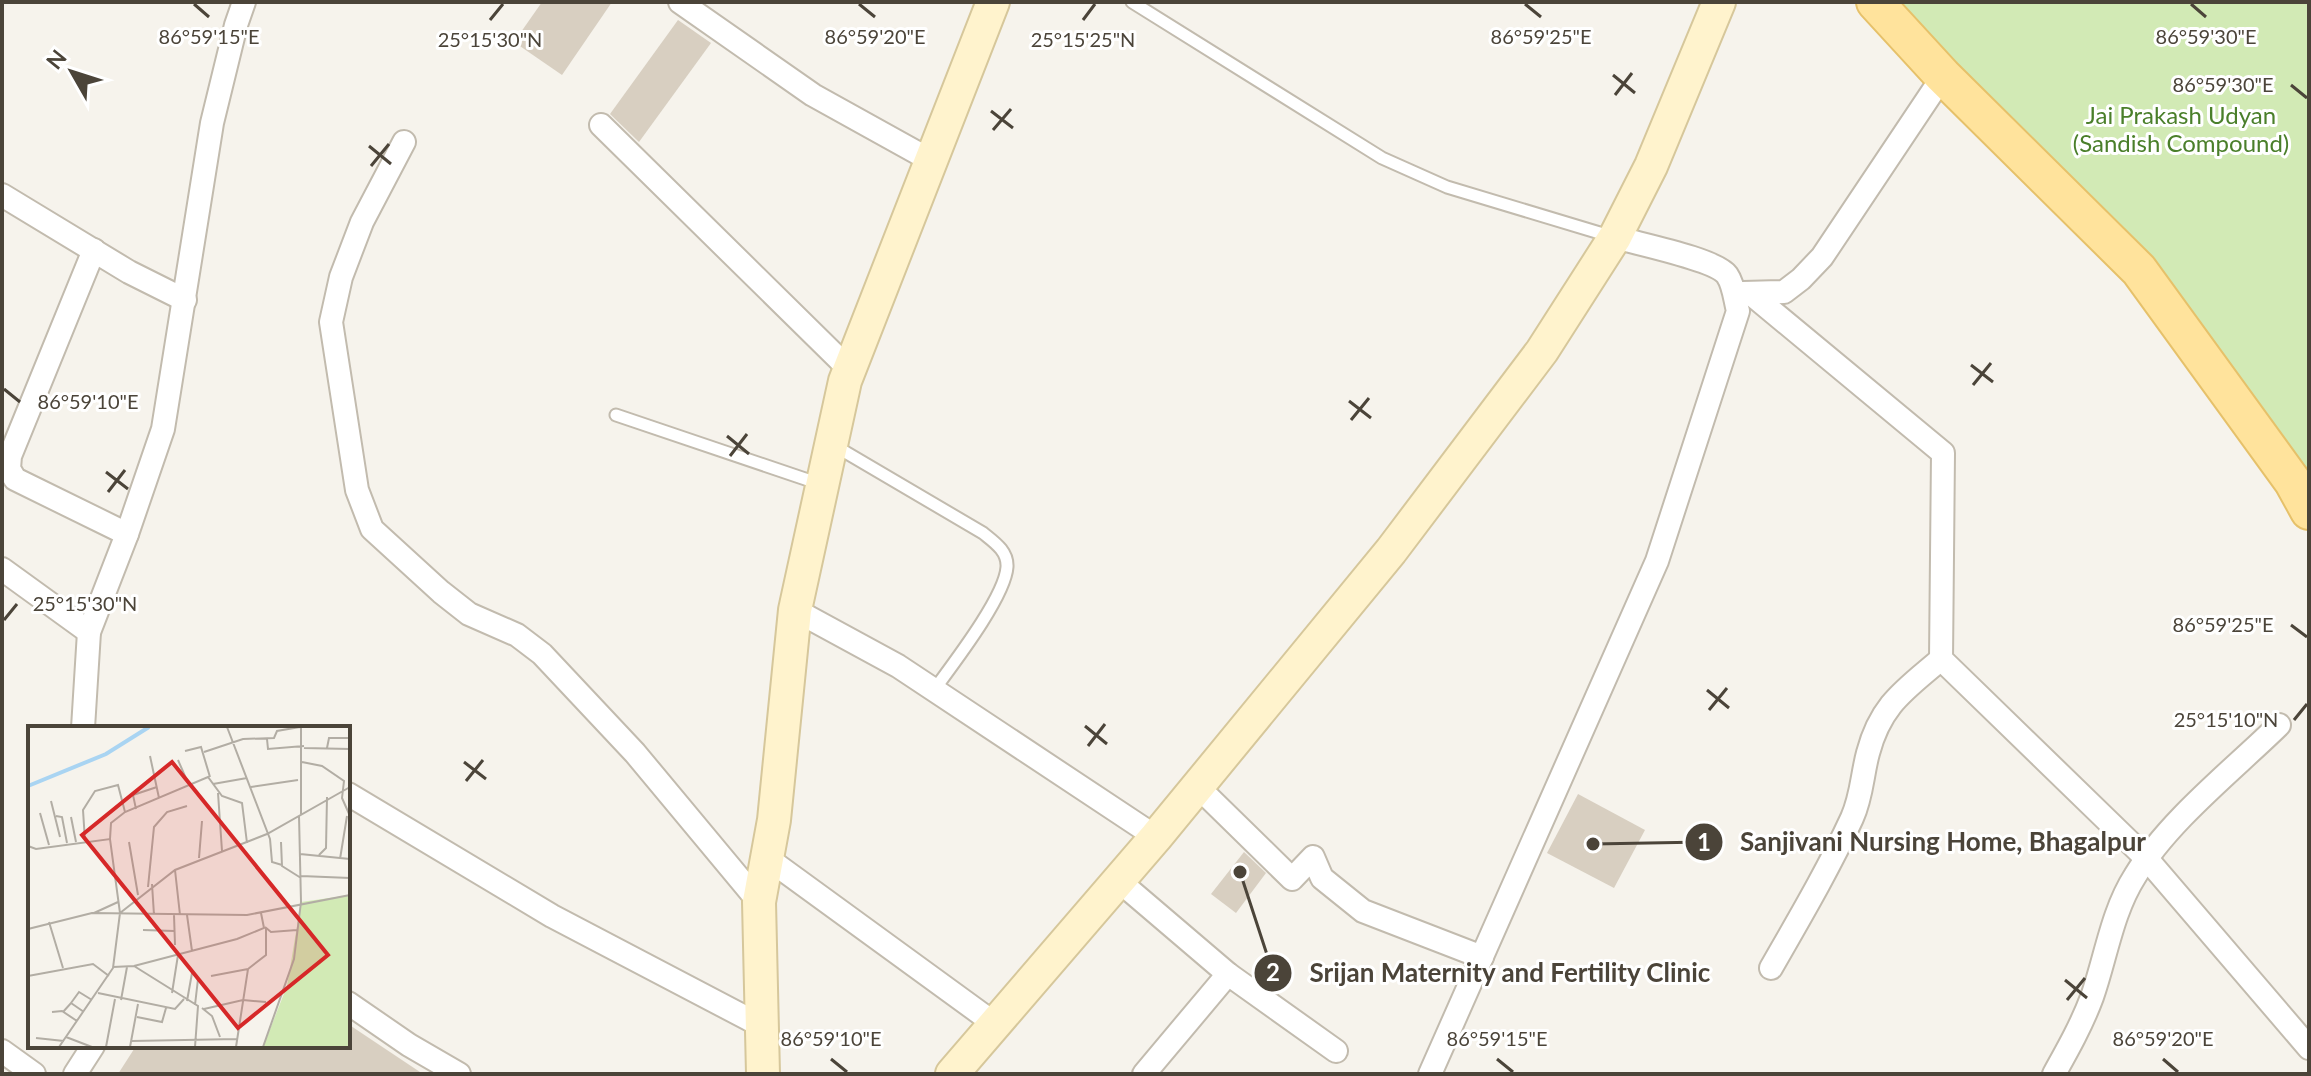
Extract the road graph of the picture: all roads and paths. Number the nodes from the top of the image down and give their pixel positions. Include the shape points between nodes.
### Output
1 (680, 2) edge
2 (993, 2) edge
3 (1132, 2) edge
4 (1719, 2) edge
5 (1875, 2) edge
6 (240, 3) edge
7 (1943, 76) junction
8 (601, 125) dead end
9 (404, 142) dead end
10 (932, 161) junction
11 (2, 195) edge
12 (1615, 237) junction
13 (94, 250) junction
14 (1742, 293) junction
15 (185, 300) junction
16 (850, 370) junction
17 (616, 415) dead end
18 (832, 444) junction
19 (822, 485) junction
20 (2309, 511) edge
21 (127, 534) junction
22 (2, 569) edge
23 (795, 610) junction
24 (89, 632) junction
25 (1941, 659) junction
26 (934, 690) junction
27 (2279, 725) dead end
28 (83, 726) edge
29 (1197, 786) junction
30 (350, 795) edge
31 (1156, 837) junction
32 (767, 858) junction
33 (2147, 859) junction
34 (1119, 881) junction
35 (759, 902) junction
36 (1482, 957) junction
37 (1771, 968) dead end
38 (1228, 974) junction
39 (350, 1004) edge
40 (995, 1024) junction
41 (760, 1025) junction
42 (2309, 1046) edge
43 (92, 1048) edge
44 (2, 1051) edge
45 (1336, 1051) dead end
46 (34, 1074) edge
47 (75, 1074) edge
48 (459, 1074) edge
49 (763, 1074) edge
50 (952, 1074) edge
51 (1144, 1074) edge
52 (1430, 1074) edge
53 (2054, 1074) edge

1 - 10 street via 813,95
2 - 10 main road
3 - 12 lane via 1382,158 1447,187
4 - 12 main road via 1651,166
5 - 7 main road
6 - 15 street via 212,123
7 - 14 street via 1822,257 1784,292
7 - 20 main road via 2139,270
8 - 16 street
9 - 35 street via 362,222 331,322 364,513 372,529 441,592 469,614 517,635 542,654 635,753
10 - 16 main road
11 - 13 street
12 - 14 street via 1709,263 1725,272
12 - 29 main road via 1542,351 1391,551
13 - 15 street
13 - 21 street via 9,469 15,479
14 - 25 street via 1943,453
14 - 36 street via 1657,561
15 - 21 street via 163,429
16 - 18 main road
17 - 19 lane
18 - 19 main road
18 - 26 lane via 1002,548 1007,565 1002,586
19 - 23 main road
21 - 24 street
22 - 24 street
23 - 26 street
23 - 32 main road
24 - 28 street
25 - 33 street
25 - 37 street via 1889,705 1874,731 1853,816
26 - 31 street
27 - 33 street
29 - 31 main road
29 - 36 street via 1292,879 1313,857 1322,878 1363,911
30 - 41 street via 552,916
31 - 34 main road
32 - 35 main road
32 - 40 street
33 - 42 street
33 - 53 street via 2120,904 2091,999
34 - 38 street
34 - 40 main road
35 - 41 main road
36 - 52 street
38 - 45 street
38 - 51 street
39 - 48 street
40 - 50 main road
41 - 49 main road
43 - 47 street
44 - 46 street

